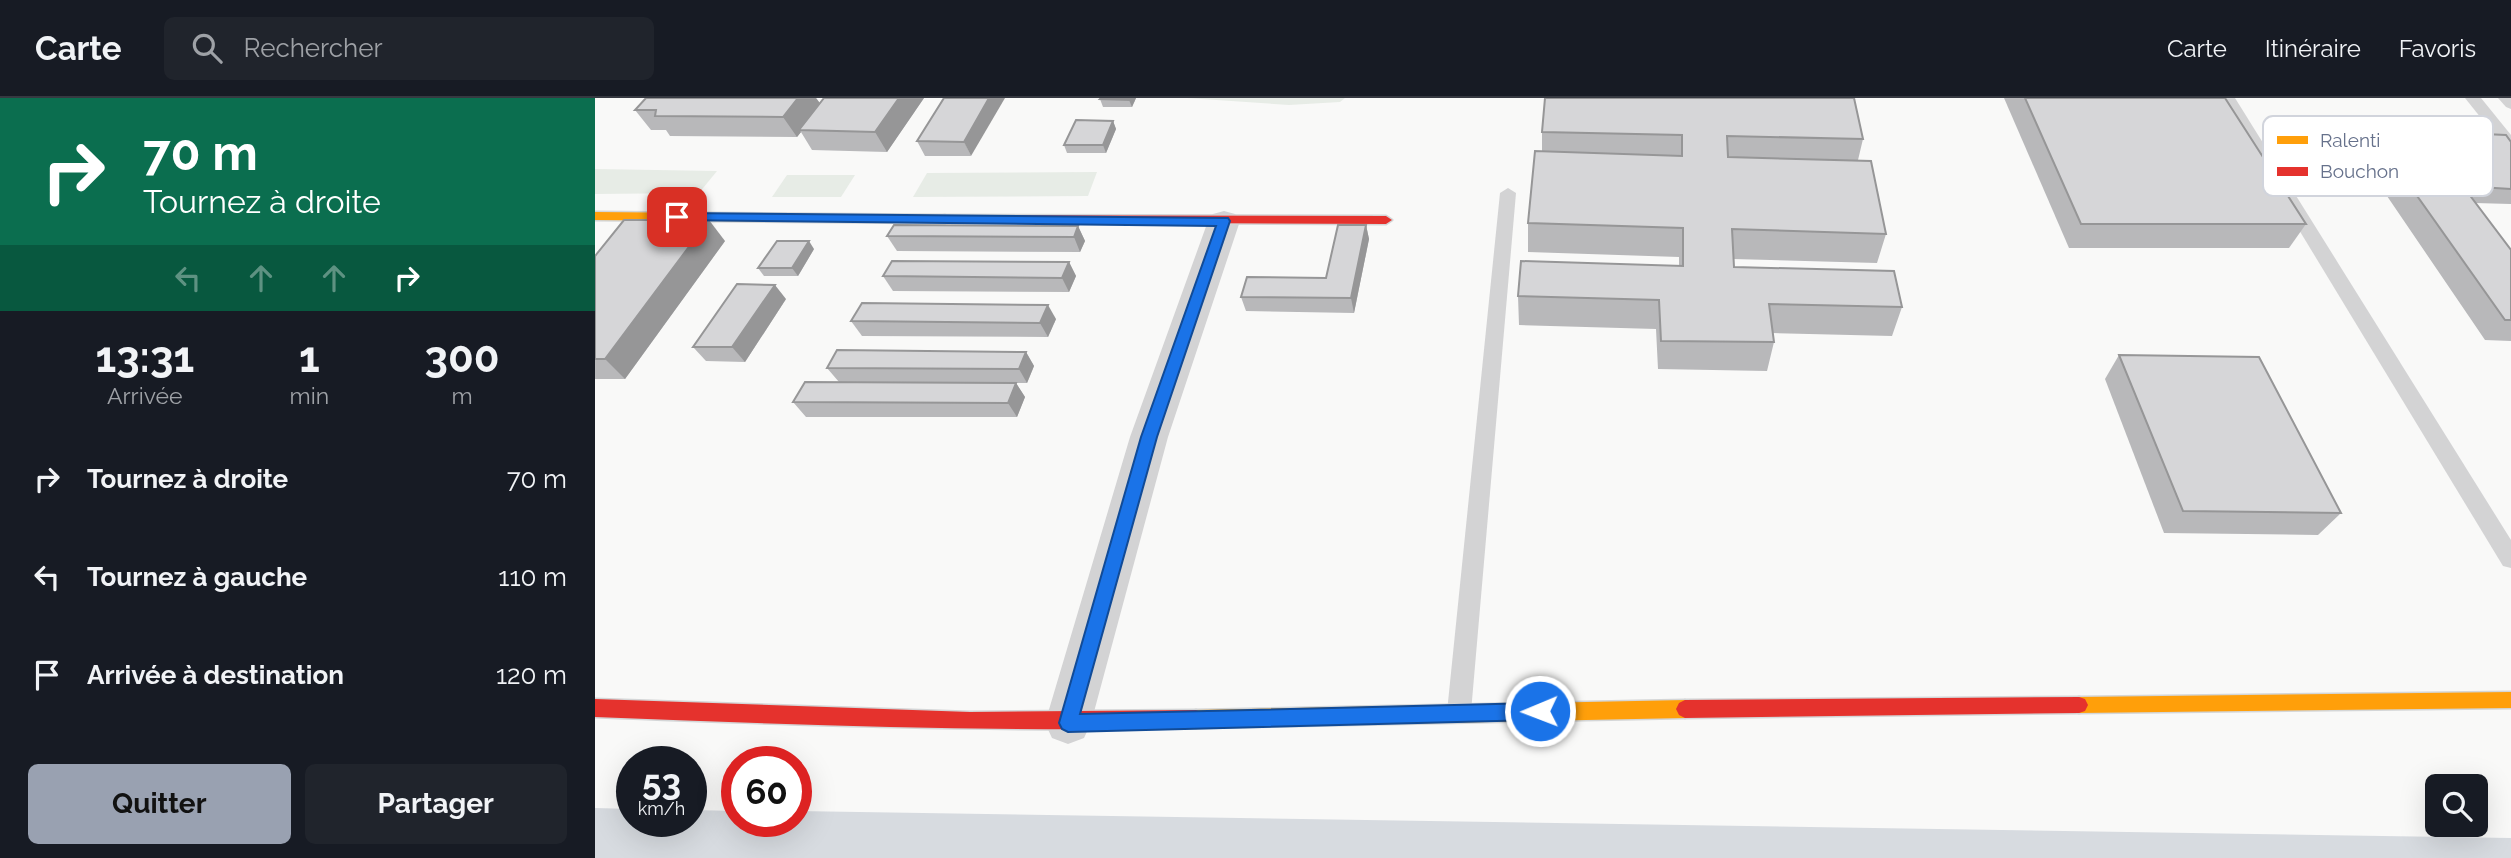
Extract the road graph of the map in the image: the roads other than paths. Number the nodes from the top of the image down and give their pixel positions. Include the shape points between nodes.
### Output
1 (2227, 98) edge
2 (2473, 98) edge
3 (2506, 98) edge
4 (2511, 104) edge
5 (2488, 116) edge
6 (2493, 123) edge
7 (2511, 145) edge
8 (2263, 156) edge
9 (1508, 193) dead end
10 (2287, 196) edge
11 (595, 216) edge
12 (1386, 220) dead end
13 (1224, 221) junction
14 (2511, 559) edge
15 (2511, 701) edge
16 (595, 708) edge
17 (1459, 712) junction
18 (1068, 723) junction

1 - 8 lane
2 - 5 lane
3 - 4 lane
6 - 7 lane
9 - 17 lane
10 - 14 lane
11 - 13 main road
12 - 13 main road
13 - 18 street via 1149,437
15 - 17 main road
16 - 18 main road
17 - 18 main road

